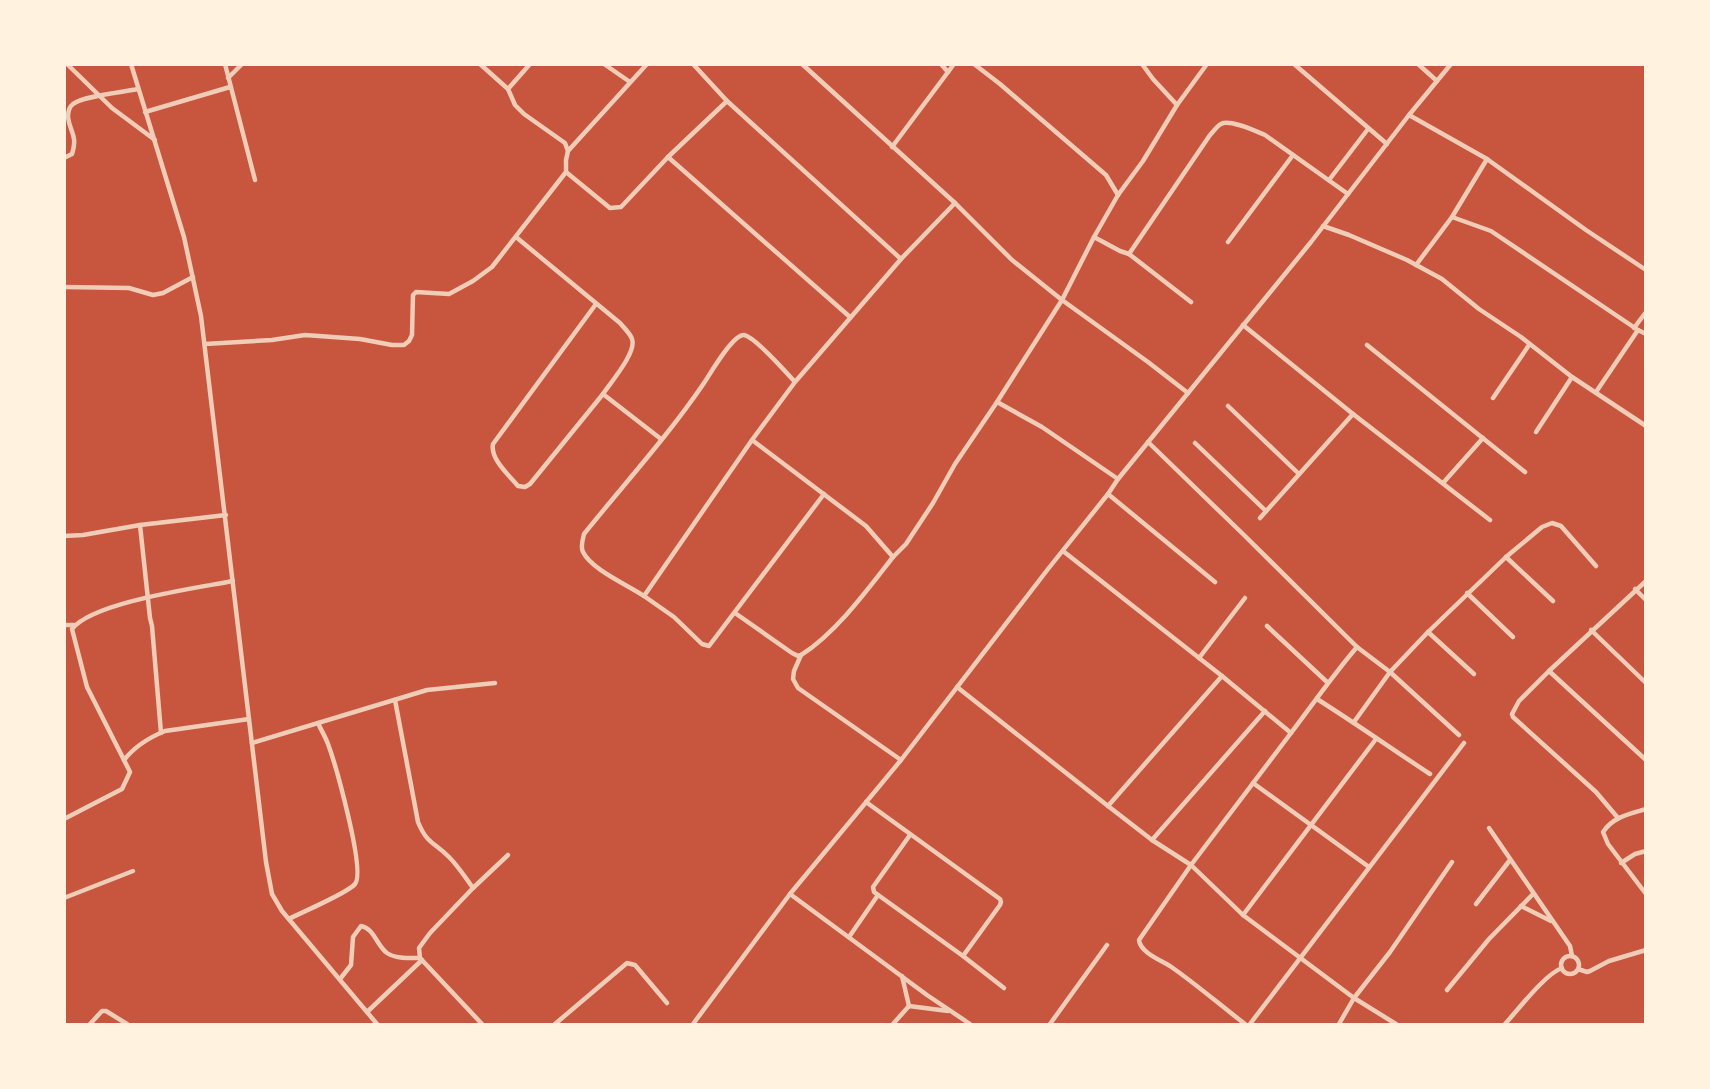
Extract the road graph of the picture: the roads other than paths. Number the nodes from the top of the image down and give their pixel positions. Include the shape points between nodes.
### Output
1 (67, 64) edge
2 (131, 64) edge
3 (225, 64) edge
4 (242, 64) edge
5 (480, 64) edge
6 (530, 64) edge
7 (604, 64) edge
8 (647, 64) edge
9 (693, 64) edge
10 (802, 64) edge
11 (941, 64) edge
12 (954, 64) edge
13 (974, 64) edge
14 (1142, 64) edge
15 (1207, 64) edge
16 (1294, 64) edge
17 (1418, 64) edge
18 (1451, 64) edge
19 (948, 72) junction
20 (228, 78) junction
21 (1437, 81) junction
22 (630, 82) junction
23 (230, 87) junction
24 (138, 89) junction
25 (508, 89) junction
26 (99, 96) junction
27 (727, 101) junction
28 (1177, 105) junction
29 (145, 112) junction
30 (1409, 115) junction
31 (1368, 129) junction
32 (154, 140) junction
33 (1387, 144) junction
34 (892, 147) junction
35 (568, 151) junction
36 (1293, 155) junction
37 (668, 157) junction
38 (64, 158) edge
39 (1487, 159) junction
40 (566, 172) junction
41 (255, 180) dead end
42 (1329, 180) junction
43 (1348, 194) junction
44 (1118, 195) junction
45 (955, 203) junction
46 (1452, 217) junction
47 (1323, 226) junction
48 (516, 237) junction
49 (1094, 237) junction
50 (1228, 242) dead end
51 (1129, 254) junction
52 (901, 259) junction
53 (1416, 265) junction
54 (1646, 270) edge
55 (193, 277) junction
56 (64, 287) edge
57 (1062, 300) junction
58 (1191, 302) dead end
59 (596, 304) junction
60 (1646, 312) edge
61 (850, 317) junction
62 (1243, 325) junction
63 (1636, 329) junction
64 (1646, 334) edge
65 (205, 344) junction
66 (1368, 345) dead end
67 (1529, 345) junction
68 (1572, 377) junction
69 (795, 382) junction
70 (1596, 392) junction
71 (1188, 393) junction
72 (603, 394) junction
73 (1493, 398) dead end
74 (997, 402) junction
75 (1228, 406) dead end
76 (1353, 414) junction
77 (1646, 426) edge
78 (1536, 432) dead end
79 (1483, 438) junction
80 (661, 439) junction
81 (752, 440) junction
82 (1148, 442) junction
83 (1195, 444) dead end
84 (1525, 472) dead end
85 (1299, 474) junction
86 (1119, 478) junction
87 (1443, 483) junction
88 (824, 494) junction
89 (1108, 494) junction
90 (1266, 511) junction
91 (226, 515) junction
92 (1260, 518) dead end
93 (1490, 520) dead end
94 (140, 525) junction
95 (64, 537) edge
96 (1063, 551) junction
97 (893, 557) junction
98 (1506, 557) junction
99 (1596, 566) dead end
100 (232, 581) junction
101 (1646, 581) edge
102 (1215, 582) dead end
103 (1635, 590) junction
104 (1467, 593) junction
105 (645, 596) junction
106 (148, 598) junction
107 (1245, 598) dead end
108 (1646, 600) edge
109 (1553, 601) dead end
110 (735, 613) junction
111 (64, 625) edge
112 (75, 625) junction
113 (1268, 626) dead end
114 (1591, 630) junction
115 (1428, 632) junction
116 (1513, 637) dead end
117 (1357, 646) junction
118 (801, 655) junction
119 (1199, 658) junction
120 (1549, 671) junction
121 (1390, 672) junction
122 (1474, 674) dead end
123 (1222, 676) junction
124 (495, 682) dead end
125 (1327, 682) junction
126 (1646, 683) edge
127 (957, 687) junction
128 (1317, 699) junction
129 (395, 700) junction
130 (1265, 711) junction
131 (249, 719) junction
132 (1354, 722) junction
133 (318, 723) junction
134 (161, 733) junction
135 (1291, 733) junction
136 (1459, 735) dead end
137 (1376, 739) junction
138 (252, 743) junction
139 (1464, 743) dead end
140 (124, 760) junction
141 (901, 760) junction
142 (1646, 760) edge
143 (1430, 774) dead end
144 (1253, 783) junction
145 (866, 802) junction
146 (1108, 806) junction
147 (1646, 809) edge
148 (1618, 818) junction
149 (64, 819) edge
150 (1311, 826) junction
151 (1489, 828) dead end
152 (910, 835) junction
153 (1152, 840) junction
154 (1646, 851) edge
155 (508, 855) dead end
156 (1510, 860) junction
157 (1452, 862) dead end
158 (1621, 863) junction
159 (1191, 865) junction
160 (1369, 867) junction
161 (133, 871) dead end
162 (473, 888) junction
163 (790, 894) junction
164 (1533, 894) junction
165 (1646, 894) edge
166 (878, 895) junction
167 (64, 897) edge
168 (1476, 904) dead end
169 (1521, 906) junction
170 (1243, 915) junction
171 (289, 918) junction
172 (1553, 921) junction
173 (849, 937) junction
174 (1107, 945) dead end
175 (1646, 950) edge
176 (963, 956) junction
177 (1572, 956) junction
178 (1300, 958) junction
179 (421, 959) junction
180 (1562, 968) junction
181 (1578, 969) junction
182 (902, 976) junction
183 (340, 979) junction
184 (1004, 988) dead end
185 (1447, 990) dead end
186 (1354, 998) junction
187 (667, 1003) dead end
188 (909, 1006) junction
189 (951, 1011) junction
190 (366, 1012) junction
191 (90, 1024) edge
192 (127, 1024) edge
193 (377, 1024) edge
194 (482, 1024) edge
195 (555, 1024) edge
196 (693, 1024) edge
197 (893, 1024) edge
198 (970, 1024) edge
199 (1050, 1024) edge
200 (1245, 1024) edge
201 (1250, 1024) edge
202 (1339, 1024) edge
203 (1396, 1024) edge
204 (1505, 1024) edge

1 - 26 street
2 - 24 street
3 - 20 street
4 - 20 street
5 - 25 street
6 - 25 street
7 - 22 street
8 - 22 street
9 - 27 street
10 - 34 street
11 - 19 street
12 - 19 street
13 - 44 street via 1106,175
14 - 28 street
15 - 28 street
16 - 31 street
17 - 21 street
18 - 21 street
19 - 34 street
20 - 23 street
21 - 30 street
22 - 35 street
23 - 29 street
23 - 41 street
24 - 26 street
24 - 29 street
25 - 35 street via 516,105 565,143
26 - 32 street
26 - 38 street via 78,101 69,108 75,143 72,154
27 - 37 street
27 - 52 street
28 - 44 street
29 - 32 street
30 - 33 street
30 - 39 street
31 - 33 street
31 - 42 street
32 - 55 street
33 - 43 street
34 - 45 street
35 - 40 street
36 - 42 street
36 - 50 street
36 - 51 street via 1251,129 1220,124
37 - 40 street via 621,207 610,208
37 - 61 street
39 - 46 street
39 - 54 street
40 - 48 street
42 - 43 street
43 - 47 street
44 - 49 street
45 - 52 street
45 - 57 street via 1012,260
46 - 53 street
46 - 63 street via 1491,231
47 - 53 street
47 - 62 street
48 - 59 street
48 - 65 street via 492,267 455,292 416,292 412,335 404,345 305,335
49 - 51 street
49 - 57 street
51 - 58 street
52 - 61 street
53 - 67 street via 1442,279
55 - 56 street via 153,295 129,288
55 - 65 street
57 - 71 street
57 - 74 street
59 - 72 street via 620,323 633,340 629,356
59 - 72 street via 493,444 495,458 518,486 525,487
60 - 63 street
61 - 69 street
62 - 71 street
62 - 76 street
63 - 64 street
63 - 70 street
65 - 91 street
66 - 79 street
67 - 68 street
67 - 73 street
68 - 70 street
68 - 78 street
69 - 80 street via 762,348 749,337 741,336 727,348
69 - 81 street
70 - 77 street
71 - 82 street
72 - 80 street
74 - 86 street
74 - 97 street via 906,544
75 - 85 street
76 - 85 street
76 - 87 street
79 - 84 street
79 - 87 street
80 - 105 street via 584,534 582,543 583,552 604,573
81 - 88 street
81 - 105 street
82 - 86 street
82 - 117 street
83 - 90 street
85 - 90 street
86 - 89 street
87 - 93 street
88 - 97 street via 866,526
88 - 110 street
89 - 96 street
89 - 102 street
90 - 92 street
91 - 94 street
91 - 100 street
94 - 95 street
94 - 106 street
96 - 119 street
96 - 127 street
97 - 118 street via 860,601
98 - 99 street via 1552,523 1561,526
98 - 104 street
98 - 109 street
100 - 106 street
100 - 131 street
101 - 103 street
103 - 108 street
103 - 114 street
104 - 115 street
104 - 116 street
105 - 110 street via 706,646 711,645
106 - 112 street via 101,611
106 - 134 street
107 - 119 street
110 - 118 street via 792,653
111 - 112 street
112 - 140 street via 72,628 87,687
113 - 125 street
114 - 120 street
114 - 126 street
115 - 121 street
115 - 122 street
117 - 121 street
117 - 125 street
118 - 141 street via 793,679 798,688
119 - 123 street
120 - 142 street
120 - 148 street via 1514,707 1513,717 1596,792
121 - 132 street
121 - 136 street
123 - 130 street
123 - 146 street
124 - 129 street via 427,690
125 - 128 street
127 - 141 street
127 - 146 street
128 - 132 street
128 - 135 street
129 - 133 street
129 - 162 street via 418,822 428,841 449,858
130 - 135 street
130 - 153 street
131 - 134 street
131 - 138 street
132 - 137 street
133 - 138 street
133 - 171 street via 343,792 358,877 356,884 346,890
134 - 140 street via 141,743
135 - 144 street
137 - 143 street
137 - 150 street
138 - 171 street via 272,894
139 - 160 street
140 - 149 street via 130,772 122,789
141 - 145 street
144 - 150 street
144 - 159 street
145 - 152 street
145 - 163 street
146 - 153 street
147 - 148 street
148 - 158 street via 1603,832
150 - 160 street
150 - 170 street
151 - 156 street
152 - 166 street via 873,887
152 - 176 street via 1000,899
153 - 159 street
154 - 158 street
155 - 162 street
156 - 164 street
156 - 168 street
157 - 186 street
158 - 165 street
159 - 170 street
159 - 200 street via 1140,937 1139,944
160 - 178 street
161 - 167 street
162 - 179 street via 423,940 418,948
163 - 173 street
163 - 196 street
164 - 169 street
164 - 172 street
166 - 173 street
166 - 176 street
169 - 172 street
169 - 185 street
170 - 178 street
171 - 183 street
172 - 177 street via 1572,949
173 - 182 street
174 - 199 street
175 - 181 street via 1587,972
176 - 184 street
177 - 180 street via 1563,959
177 - 181 street via 1577,958
178 - 186 street
178 - 201 street
179 - 183 street via 387,953 361,926 353,937 351,965
179 - 190 street
179 - 194 street
180 - 181 street via 1570,974
180 - 204 street via 1548,977
182 - 188 street
182 - 189 street
183 - 190 street
186 - 202 street
186 - 203 street
187 - 195 street via 634,965 627,963
188 - 189 street
188 - 197 street
189 - 198 street
190 - 193 street
191 - 192 street via 102,1011

